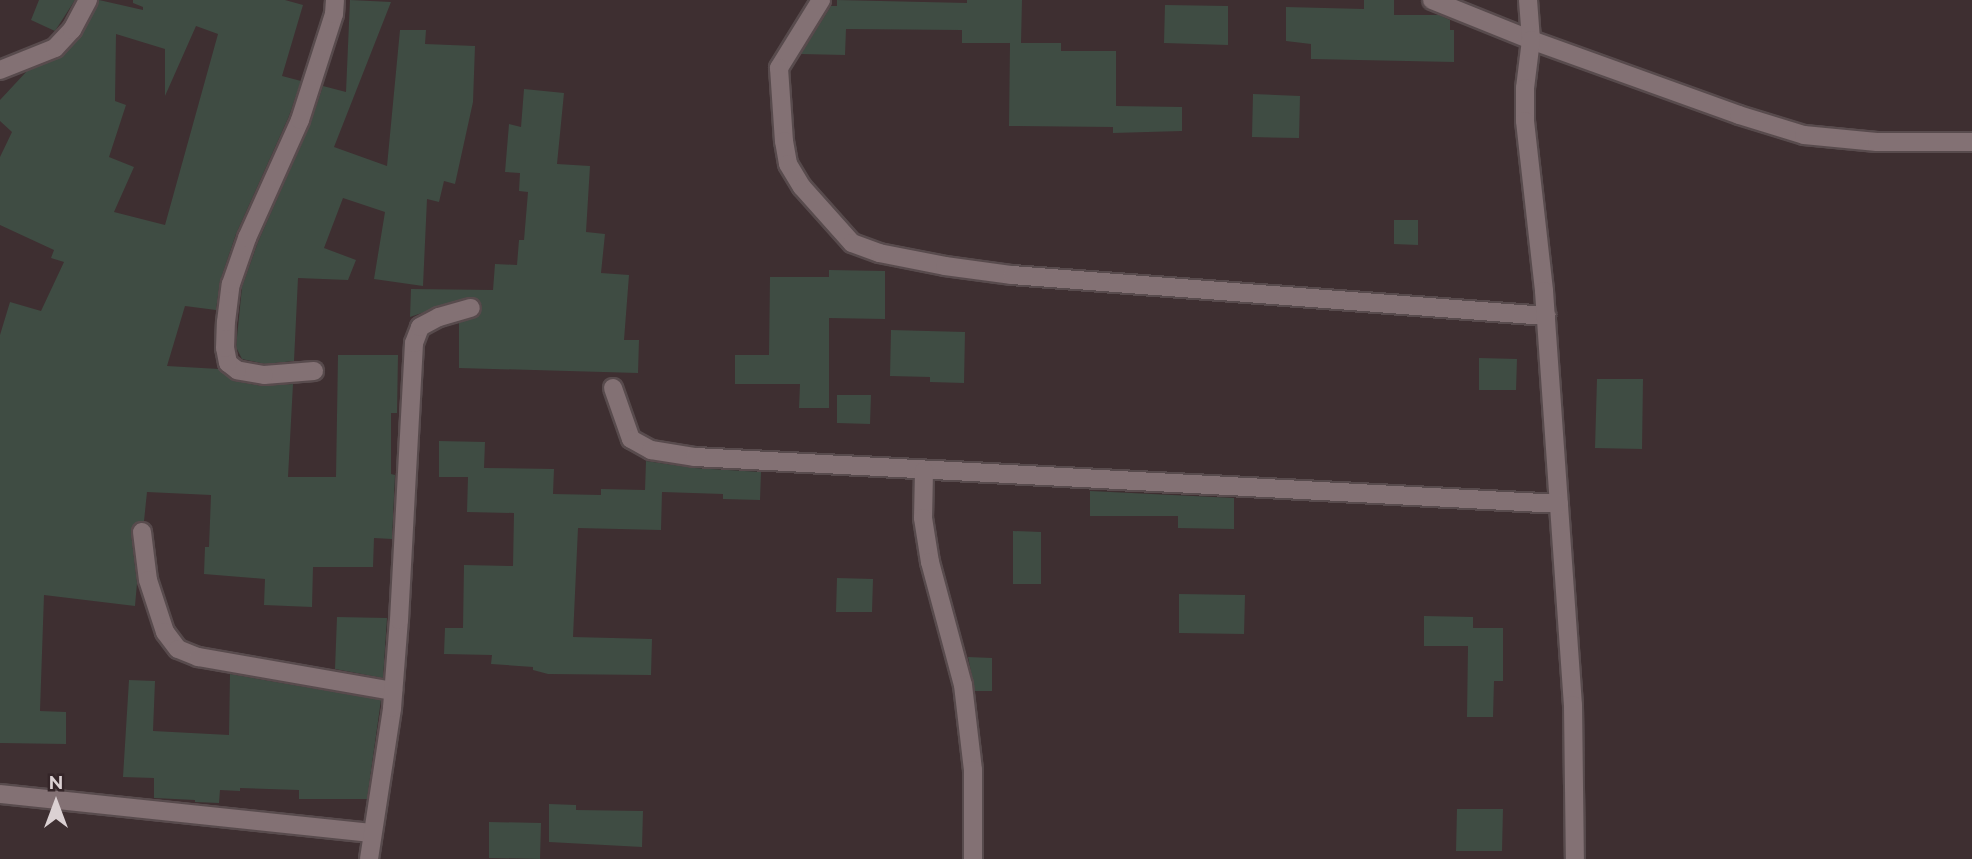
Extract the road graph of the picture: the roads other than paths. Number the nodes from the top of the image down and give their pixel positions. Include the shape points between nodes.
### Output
1 (88, 0) edge
2 (335, 0) edge
3 (821, 0) edge
4 (1432, 0) edge
5 (1528, 0) edge
6 (1531, 40) junction
7 (0, 70) edge
8 (1972, 142) edge
9 (471, 308) dead end
10 (1546, 316) junction
11 (314, 371) dead end
12 (613, 388) dead end
13 (924, 471) junction
14 (1559, 504) junction
15 (142, 532) dead end
16 (393, 691) junction
17 (0, 794) edge
18 (372, 833) junction
19 (369, 859) edge
20 (973, 859) edge
21 (1575, 859) edge

1 - 7 street via 72,30 55,48
2 - 11 street via 300,120 235,273 226,322 228,363 237,370 264,375
3 - 10 street via 779,68 784,141 788,164 802,187 852,243 879,253 1012,275
4 - 6 street
5 - 6 street
6 - 8 street via 1804,135 1877,142
6 - 10 street via 1525,121
9 - 16 street via 420,327 414,342
10 - 14 street
12 - 13 street via 631,439 651,450 695,457
13 - 14 street
13 - 20 street via 923,518 930,562 963,684 973,770
14 - 21 street via 1573,705
15 - 16 street via 148,580 165,632 178,649 198,657
16 - 18 street
17 - 18 street
18 - 19 street

